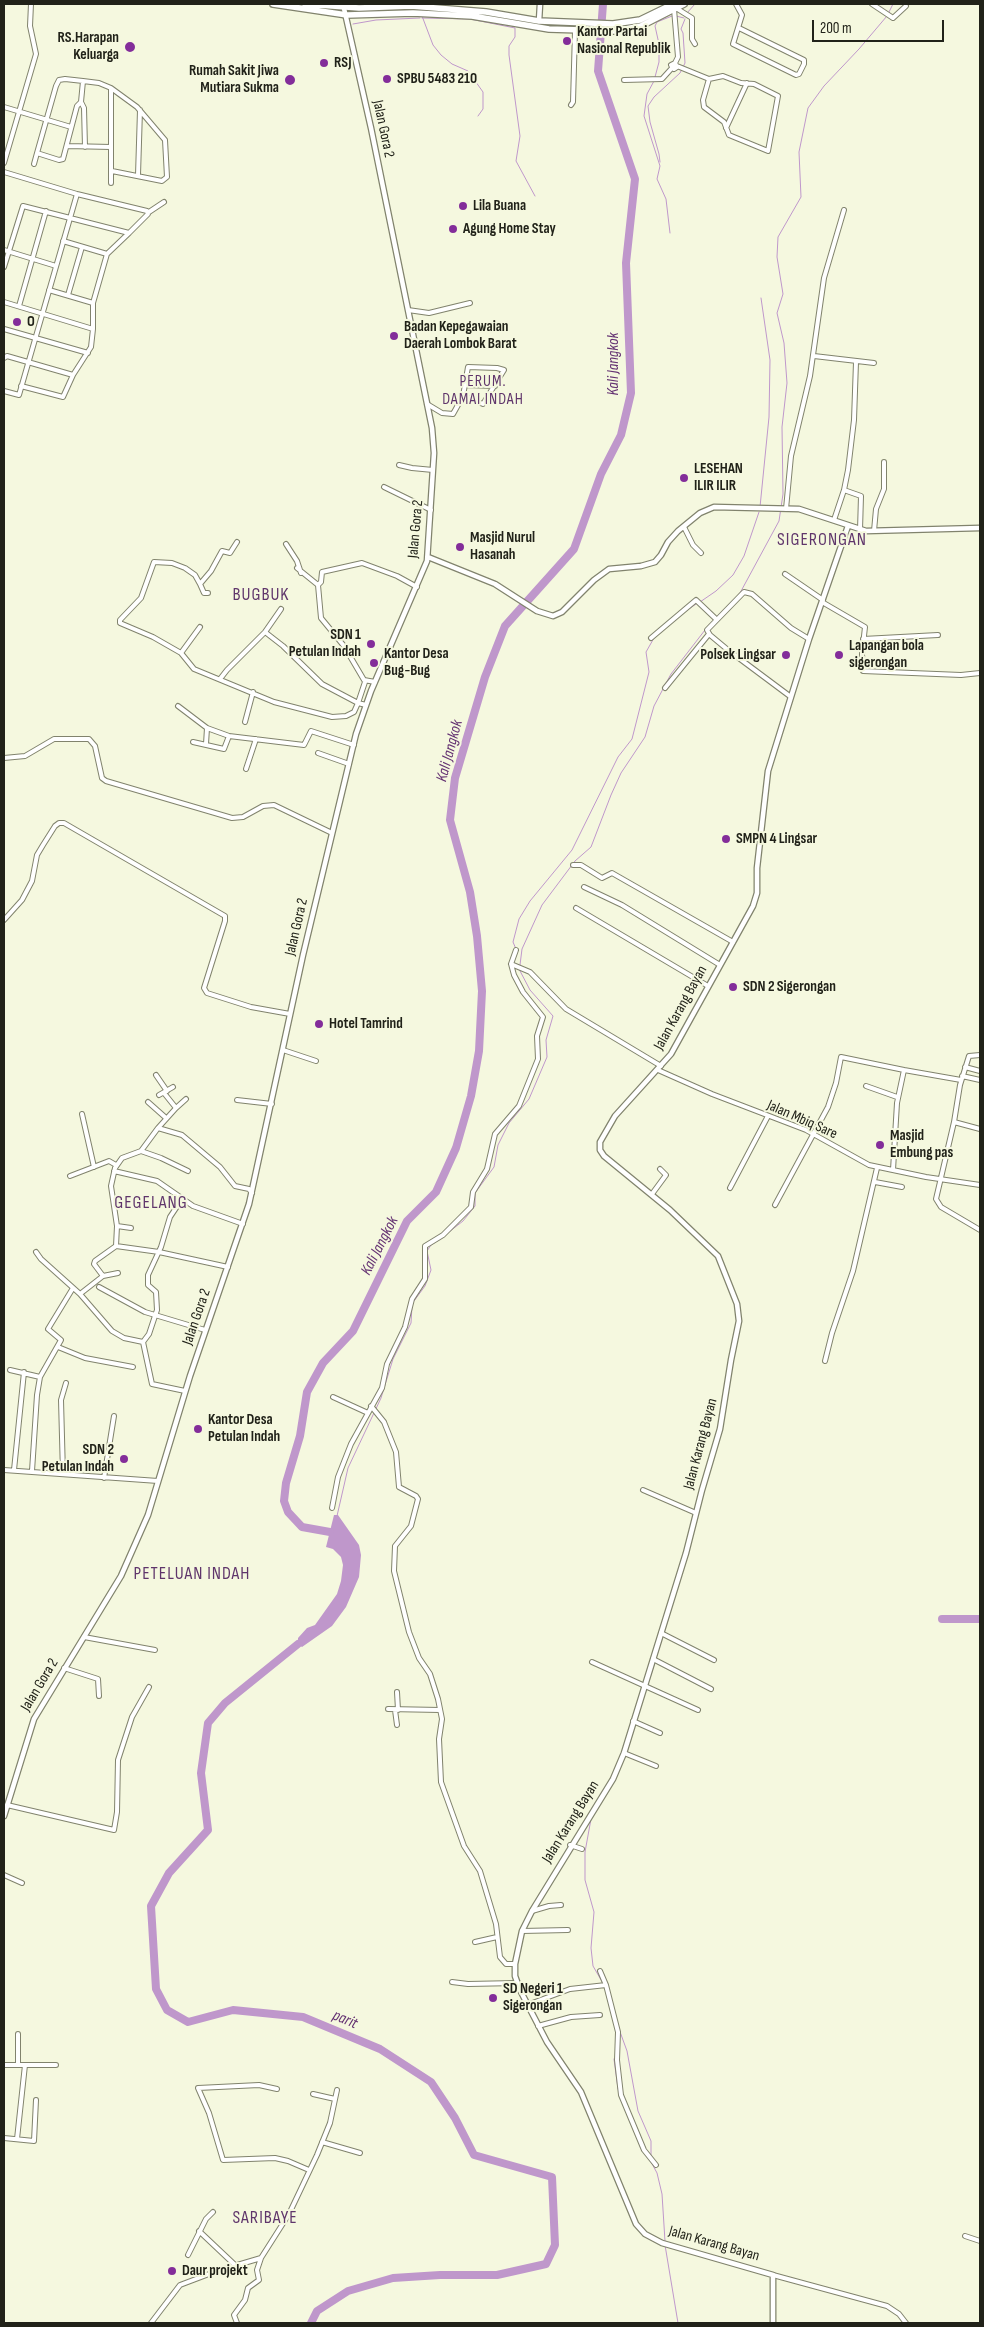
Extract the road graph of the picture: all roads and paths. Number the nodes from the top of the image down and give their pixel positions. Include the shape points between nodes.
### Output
1 (31, 4) edge
2 (273, 4) edge
3 (305, 4) edge
4 (465, 4) edge
5 (540, 4) edge
6 (684, 4) edge
7 (736, 4) edge
8 (872, 4) edge
9 (344, 6) edge
10 (404, 6) junction
11 (906, 6) dead end
12 (466, 11) junction
13 (675, 11) edge
14 (426, 12) junction
15 (438, 12) junction
16 (404, 14) junction
17 (346, 15) junction
18 (539, 21) junction
19 (739, 28) junction
20 (577, 31) junction
21 (695, 44) dead end
22 (679, 66) junction
23 (709, 79) junction
24 (624, 80) dead end
25 (83, 81) junction
26 (747, 83) junction
27 (111, 88) junction
28 (81, 102) junction
29 (571, 105) dead end
30 (4, 107) edge
31 (140, 110) junction
32 (19, 112) junction
33 (47, 120) junction
34 (71, 127) junction
35 (726, 128) junction
36 (67, 146) junction
37 (85, 147) junction
38 (111, 147) junction
39 (37, 153) junction
40 (4, 163) edge
41 (34, 164) dead end
42 (112, 171) junction
43 (4, 172) edge
44 (138, 175) junction
45 (111, 183) dead end
46 (77, 194) junction
47 (164, 202) dead end
48 (844, 210) dead end
49 (46, 211) junction
50 (149, 212) junction
51 (70, 218) junction
52 (129, 233) junction
53 (63, 241) junction
54 (82, 247) junction
55 (6, 251) edge
56 (107, 254) junction
57 (32, 259) junction
58 (56, 266) junction
59 (4, 267) edge
60 (50, 290) junction
61 (68, 295) junction
62 (4, 302) edge
63 (92, 302) junction
64 (470, 303) dead end
65 (19, 306) junction
66 (408, 310) junction
67 (42, 313) junction
68 (4, 329) edge
69 (93, 329) junction
70 (35, 338) junction
71 (88, 354) junction
72 (814, 356) junction
73 (4, 358) edge
74 (28, 362) junction
75 (856, 362) junction
76 (874, 363) dead end
77 (73, 375) junction
78 (466, 385) junction
79 (21, 386) junction
80 (495, 386) junction
81 (4, 392) edge
82 (463, 396) junction
83 (427, 404) junction
84 (884, 462) dead end
85 (399, 465) dead end
86 (433, 470) junction
87 (384, 487) dead end
88 (844, 490) junction
89 (783, 509) junction
90 (431, 510) junction
91 (834, 520) junction
92 (848, 526) junction
93 (684, 527) junction
94 (980, 528) edge
95 (860, 530) junction
96 (874, 531) junction
97 (236, 542) dead end
98 (286, 544) dead end
99 (701, 553) dead end
100 (428, 557) junction
101 (297, 568) dead end
102 (301, 573) junction
103 (785, 574) dead end
104 (200, 584) junction
105 (318, 585) junction
106 (417, 586) junction
107 (208, 593) dead end
108 (822, 601) junction
109 (281, 609) dead end
110 (715, 618) junction
111 (200, 627) dead end
112 (265, 632) junction
113 (709, 634) junction
114 (938, 636) dead end
115 (651, 638) dead end
116 (809, 639) junction
117 (863, 639) junction
118 (181, 653) junction
119 (980, 673) edge
120 (220, 680) junction
121 (366, 682) junction
122 (374, 682) junction
123 (666, 688) dead end
124 (253, 692) junction
125 (791, 697) junction
126 (358, 703) junction
127 (366, 705) junction
128 (178, 706) dead end
129 (245, 722) dead end
130 (207, 728) junction
131 (229, 736) junction
132 (256, 739) junction
133 (193, 742) dead end
134 (206, 744) junction
135 (354, 745) junction
136 (318, 753) dead end
137 (4, 758) edge
138 (349, 764) junction
139 (246, 769) dead end
140 (332, 833) junction
141 (573, 865) dead end
142 (584, 887) dead end
143 (576, 908) dead end
144 (4, 920) edge
145 (733, 942) junction
146 (516, 950) dead end
147 (512, 965) junction
148 (720, 965) junction
149 (708, 986) junction
150 (290, 1014) junction
151 (283, 1050) junction
152 (980, 1056) edge
153 (316, 1061) dead end
154 (660, 1068) junction
155 (965, 1068) junction
156 (904, 1070) junction
157 (980, 1071) edge
158 (156, 1075) dead end
159 (962, 1078) junction
160 (980, 1080) edge
161 (866, 1086) dead end
162 (174, 1087) dead end
163 (166, 1092) junction
164 (159, 1095) dead end
165 (897, 1097) junction
166 (186, 1099) dead end
167 (237, 1100) dead end
168 (148, 1102) dead end
169 (272, 1104) junction
170 (176, 1108) junction
171 (82, 1114) dead end
172 (768, 1116) junction
173 (166, 1118) junction
174 (954, 1122) junction
175 (158, 1128) junction
176 (980, 1129) edge
177 (814, 1135) junction
178 (140, 1151) junction
179 (116, 1165) junction
180 (94, 1167) junction
181 (877, 1168) junction
182 (660, 1169) dead end
183 (893, 1170) junction
184 (114, 1171) junction
185 (188, 1171) dead end
186 (70, 1176) dead end
187 (940, 1179) junction
188 (875, 1182) junction
189 (980, 1184) edge
190 (902, 1187) dead end
191 (730, 1188) dead end
192 (252, 1192) junction
193 (652, 1194) junction
194 (182, 1199) junction
195 (775, 1204) dead end
196 (243, 1224) junction
197 (117, 1226) junction
198 (130, 1228) dead end
199 (980, 1230) edge
200 (116, 1246) junction
201 (36, 1252) dead end
202 (159, 1252) junction
203 (228, 1267) junction
204 (118, 1273) dead end
205 (103, 1276) junction
206 (99, 1287) dead end
207 (73, 1288) junction
208 (80, 1294) junction
209 (156, 1316) junction
210 (205, 1330) junction
211 (143, 1342) junction
212 (58, 1347) junction
213 (825, 1361) dead end
214 (133, 1367) dead end
215 (10, 1370) dead end
216 (24, 1372) junction
217 (40, 1377) junction
218 (66, 1382) dead end
219 (185, 1391) junction
220 (333, 1397) dead end
221 (372, 1406) junction
222 (368, 1413) junction
223 (114, 1416) dead end
224 (4, 1470) edge
225 (14, 1470) junction
226 (32, 1471) junction
227 (63, 1474) junction
228 (104, 1478) junction
229 (158, 1481) junction
230 (643, 1490) dead end
231 (332, 1508) dead end
232 (696, 1513) junction
233 (661, 1633) junction
234 (84, 1637) junction
235 (155, 1650) dead end
236 (653, 1659) junction
237 (714, 1660) dead end
238 (592, 1662) dead end
239 (64, 1668) junction
240 (643, 1686) junction
241 (149, 1687) dead end
242 (711, 1689) dead end
243 (397, 1692) dead end
244 (98, 1696) dead end
245 (388, 1710) dead end
246 (397, 1710) junction
247 (440, 1710) junction
248 (698, 1710) dead end
249 (633, 1721) junction
250 (397, 1725) dead end
251 (660, 1733) dead end
252 (624, 1753) junction
253 (656, 1766) dead end
254 (7, 1805) junction
255 (4, 1816) edge
256 (570, 1845) junction
257 (582, 1849) dead end
258 (4, 1875) edge
259 (22, 1883) dead end
260 (561, 1905) dead end
261 (532, 1911) junction
262 (568, 1930) dead end
263 (522, 1931) junction
264 (497, 1937) junction
265 (475, 1942) dead end
266 (515, 1964) junction
267 (600, 1971) dead end
268 (452, 1982) dead end
269 (517, 1983) junction
270 (605, 1985) junction
271 (527, 2005) junction
272 (600, 2015) dead end
273 (538, 2026) junction
274 (18, 2034) dead end
275 (4, 2065) edge
276 (18, 2065) junction
277 (25, 2065) junction
278 (56, 2065) dead end
279 (277, 2089) dead end
280 (337, 2090) dead end
281 (314, 2094) dead end
282 (335, 2099) junction
283 (36, 2100) dead end
284 (4, 2138) edge
285 (17, 2139) junction
286 (322, 2142) junction
287 (360, 2153) dead end
288 (656, 2165) dead end
289 (309, 2170) junction
290 (213, 2212) dead end
291 (200, 2231) junction
292 (966, 2236) dead end
293 (980, 2241) edge
294 (188, 2255) dead end
295 (261, 2258) junction
296 (235, 2265) junction
297 (773, 2275) junction
298 (150, 2323) edge
299 (236, 2323) edge
300 (774, 2323) edge
301 (906, 2323) edge

1 - 32 street via 30,26 36,52
2 - 17 highway
3 - 9 highway
4 - 12 street
5 - 18 street
6 - 13 highway
7 - 19 street via 742,14
8 - 11 street via 895,18
9 - 10 highway
9 - 17 street, Jalan Gora 2
10 - 14 highway
10 - 16 highway
12 - 15 highway
12 - 18 highway
13 - 18 highway via 613,24
13 - 20 highway via 641,26 615,31
13 - 21 street via 692,20
13 - 22 street
14 - 15 highway
14 - 16 highway
15 - 20 highway
16 - 17 highway
17 - 66 street, Jalan Gora 2
19 - 19 street via 733,45 796,75 800,73 804,60
20 - 29 street
22 - 23 street
22 - 24 street via 672,64 666,77 659,80
23 - 26 street via 723,76
23 - 35 street via 704,106 724,122
25 - 27 street
25 - 28 street
25 - 33 street via 59,80
26 - 35 street
26 - 35 street via 778,96 769,150 764,151 730,136
27 - 31 street
27 - 38 street
28 - 34 street
28 - 37 street
30 - 32 street
31 - 44 street
31 - 44 street via 165,140 167,176 162,181
32 - 33 street
32 - 40 street
33 - 34 street
33 - 39 street
34 - 36 street
36 - 37 street
36 - 39 street via 62,160
37 - 38 street
38 - 42 street
39 - 41 street
42 - 44 street
42 - 45 street
43 - 46 street
46 - 50 street
46 - 51 street
47 - 50 street
48 - 72 street via 825,273
49 - 51 street
49 - 55 street via 25,205 20,208
49 - 57 street
50 - 52 street
51 - 52 street
51 - 53 street
52 - 56 street
53 - 54 street
53 - 58 street
54 - 56 street
54 - 61 street
55 - 57 street
55 - 59 street
56 - 63 street
57 - 58 street
57 - 65 street
58 - 60 street
60 - 61 street
60 - 67 street
61 - 63 street
62 - 65 street
63 - 69 street
64 - 66 street via 429,313
65 - 67 street
66 - 83 street, Jalan Gora 2
67 - 69 street
67 - 70 street
68 - 70 street
69 - 71 street
70 - 71 street
70 - 74 street
71 - 77 street
72 - 75 street
72 - 89 street via 791,456
73 - 74 street via 8,356
74 - 77 street
74 - 79 street
75 - 76 street
75 - 88 street via 854,420
77 - 79 street via 63,397
78 - 80 street
78 - 80 street via 468,367 504,370
78 - 82 street
79 - 81 street via 18,395
80 - 82 street via 483,404
82 - 83 street via 452,414 442,413
83 - 86 street, Jalan Gora 2 via 434,444
84 - 96 street via 884,489 876,509
85 - 86 street
86 - 90 street, Jalan Gora 2
87 - 90 street
88 - 91 street
88 - 95 street via 861,496
89 - 91 street via 802,510
89 - 93 street via 714,507 700,513
90 - 100 street, Jalan Gora 2
91 - 92 street
92 - 95 street
92 - 108 street, Jalan Karang Bayan
93 - 99 street
93 - 100 street via 669,540 656,562 610,569 558,614 544,614 479,576
94 - 96 street
95 - 96 street
97 - 104 street via 230,553 222,551
98 - 102 street via 298,561
100 - 106 street, Jalan Gora 2
101 - 102 street
102 - 105 street
103 - 108 street
104 - 107 street via 204,593
104 - 118 street via 195,575 185,568 155,561 141,598 120,622
105 - 106 street via 322,572 362,563
105 - 121 street via 322,620 344,646
106 - 122 street, Jalan Gora 2
108 - 116 street, Jalan Karang Bayan
108 - 117 street via 864,625
109 - 112 street
110 - 113 street via 708,629
110 - 115 street via 698,601
110 - 116 street via 748,592
111 - 118 street
112 - 120 street
112 - 126 street via 322,684
113 - 123 street
113 - 125 street
114 - 117 street
116 - 125 street, Jalan Karang Bayan
117 - 119 street via 863,671
118 - 120 street via 194,669
120 - 124 street
121 - 122 street
121 - 126 street
122 - 127 street, Jalan Gora 2
124 - 126 street via 274,702 332,717 352,714
124 - 129 street
125 - 145 street, Jalan Karang Bayan via 766,778 756,898
126 - 127 street
127 - 135 street, Jalan Gora 2
128 - 130 street
130 - 131 street
130 - 134 street
131 - 132 street
131 - 134 street via 225,749
132 - 135 street via 304,745 311,731
132 - 139 street
133 - 134 street
135 - 138 street, Jalan Gora 2
136 - 138 street
137 - 140 street via 25,756 54,739 89,739 95,746 102,778 106,780 232,818 274,805
138 - 140 street, Jalan Gora 2
140 - 150 street, Jalan Gora 2
141 - 145 street via 581,865 602,878 612,873
142 - 148 street via 622,904
143 - 149 street
144 - 150 street via 22,900 32,881 37,855 43,845 56,826 64,823 225,916 204,988 207,993 251,1007
145 - 148 street, Jalan Karang Bayan
146 - 147 street
147 - 154 street, Jalan Mbiq Sare via 530,972 566,1009
147 - 221 street via 520,987 543,1017 537,1036 538,1059 519,1106 495,1134 487,1169 473,1192 471,1207 454,1225 425,1246 426,1276 414,1295 405,1326 387,1364 382,1388
148 - 149 street, Jalan Karang Bayan
149 - 154 street, Jalan Karang Bayan via 683,1034
150 - 151 street, Jalan Gora 2
151 - 153 street
151 - 169 street, Jalan Gora 2
152 - 155 street via 970,1055
154 - 172 street, Jalan Mbiq Sare
154 - 193 street, Jalan Karang Bayan via 615,1116 599,1145 604,1156
155 - 157 street
155 - 159 street
156 - 159 street
156 - 165 street
156 - 177 street via 841,1057 830,1104
158 - 163 street
159 - 160 street
159 - 174 street
161 - 165 street
162 - 163 street
163 - 164 street
163 - 170 street
165 - 183 street
166 - 170 street
167 - 169 street
168 - 173 street
169 - 192 street, Jalan Gora 2
170 - 173 street
171 - 180 street
172 - 177 street, Jalan Mbiq Sare
172 - 191 street
173 - 175 street
174 - 176 street
174 - 187 street
175 - 178 street
175 - 192 street via 182,1136 220,1167 235,1186
177 - 181 street, Jalan Mbiq Sare
177 - 195 street
178 - 179 street via 122,1158
178 - 185 street
179 - 180 street via 109,1161
179 - 184 street
180 - 186 street
181 - 183 street, Jalan Mbiq Sare
181 - 188 street
182 - 193 street via 666,1175
183 - 187 street, Jalan Mbiq Sare
184 - 194 street via 157,1181
184 - 197 street via 111,1186
187 - 189 street, Jalan Mbiq Sare
187 - 199 street via 936,1199 939,1206
188 - 190 street
188 - 213 street via 853,1271
192 - 196 street, Jalan Gora 2
193 - 232 street, Jalan Karang Bayan via 718,1256 739,1312 723,1420
194 - 196 street
194 - 202 street via 170,1217
196 - 203 street, Jalan Gora 2
197 - 198 street
197 - 200 street
200 - 202 street
200 - 205 street via 94,1262
201 - 207 street
202 - 203 street
202 - 209 street via 148,1278 148,1286 156,1292
203 - 210 street, Jalan Gora 2
204 - 205 street
205 - 208 street
206 - 209 street
207 - 208 street
207 - 212 street via 48,1329 61,1338
208 - 211 street via 116,1334
209 - 210 street
209 - 211 street
210 - 219 street, Jalan Gora 2
211 - 219 street via 152,1384
212 - 214 street via 85,1358
212 - 217 street
215 - 216 street
216 - 217 street
216 - 225 street
217 - 226 street
218 - 227 street via 61,1400
219 - 229 street, Jalan Gora 2
220 - 222 street
221 - 222 street
221 - 247 street via 384,1422 396,1452 399,1487 418,1499 411,1526 396,1546 394,1576 405,1620 432,1680
222 - 231 street via 338,1476
223 - 228 street
224 - 225 street
225 - 226 street
226 - 227 street
227 - 228 street
228 - 229 street
229 - 234 street, Jalan Gora 2 via 142,1531 124,1571
230 - 232 street
232 - 233 street, Jalan Karang Bayan
233 - 236 street, Jalan Karang Bayan
233 - 237 street
234 - 235 street
234 - 239 street, Jalan Gora 2
236 - 240 street, Jalan Karang Bayan
236 - 242 street
238 - 240 street
239 - 244 street via 98,1678
239 - 254 street, Jalan Gora 2 via 30,1728
240 - 248 street
240 - 249 street, Jalan Karang Bayan
241 - 254 street via 132,1716 119,1754 114,1830
243 - 246 street
245 - 246 street
246 - 247 street
246 - 250 street
247 - 264 street via 441,1782 464,1846 480,1871
249 - 251 street
249 - 252 street, Jalan Karang Bayan
252 - 253 street
252 - 256 street, Jalan Karang Bayan via 613,1779
254 - 255 street, Jalan Gora 2
256 - 257 street
256 - 261 street, Jalan Karang Bayan
258 - 259 street
260 - 261 street
261 - 263 street, Jalan Karang Bayan
262 - 263 street
263 - 266 street, Jalan Karang Bayan
264 - 265 street
264 - 266 street via 501,1960
266 - 269 street, Jalan Karang Bayan
267 - 270 street
268 - 269 street
269 - 271 street, Jalan Karang Bayan
270 - 271 street via 570,1989
270 - 288 street via 618,2032 621,2095 644,2150
271 - 273 street, Jalan Karang Bayan
272 - 273 street
273 - 297 street, Jalan Karang Bayan via 577,2085 633,2220 645,2234 664,2244
274 - 276 street
275 - 276 street
276 - 277 street
277 - 278 street
277 - 285 street
279 - 289 street via 200,2087 198,2091 209,2112 223,2160 275,2158
280 - 282 street
281 - 282 street
282 - 286 street
283 - 285 street via 34,2140
284 - 285 street
286 - 287 street
286 - 289 street
289 - 295 street via 289,2214
290 - 291 street
291 - 294 street
291 - 296 street
292 - 293 street
295 - 296 street
295 - 299 street via 257,2270 259,2280 248,2288 245,2300 234,2315
296 - 298 street via 177,2287
297 - 300 street, Jalan Karang Bayan
297 - 301 street via 890,2307

